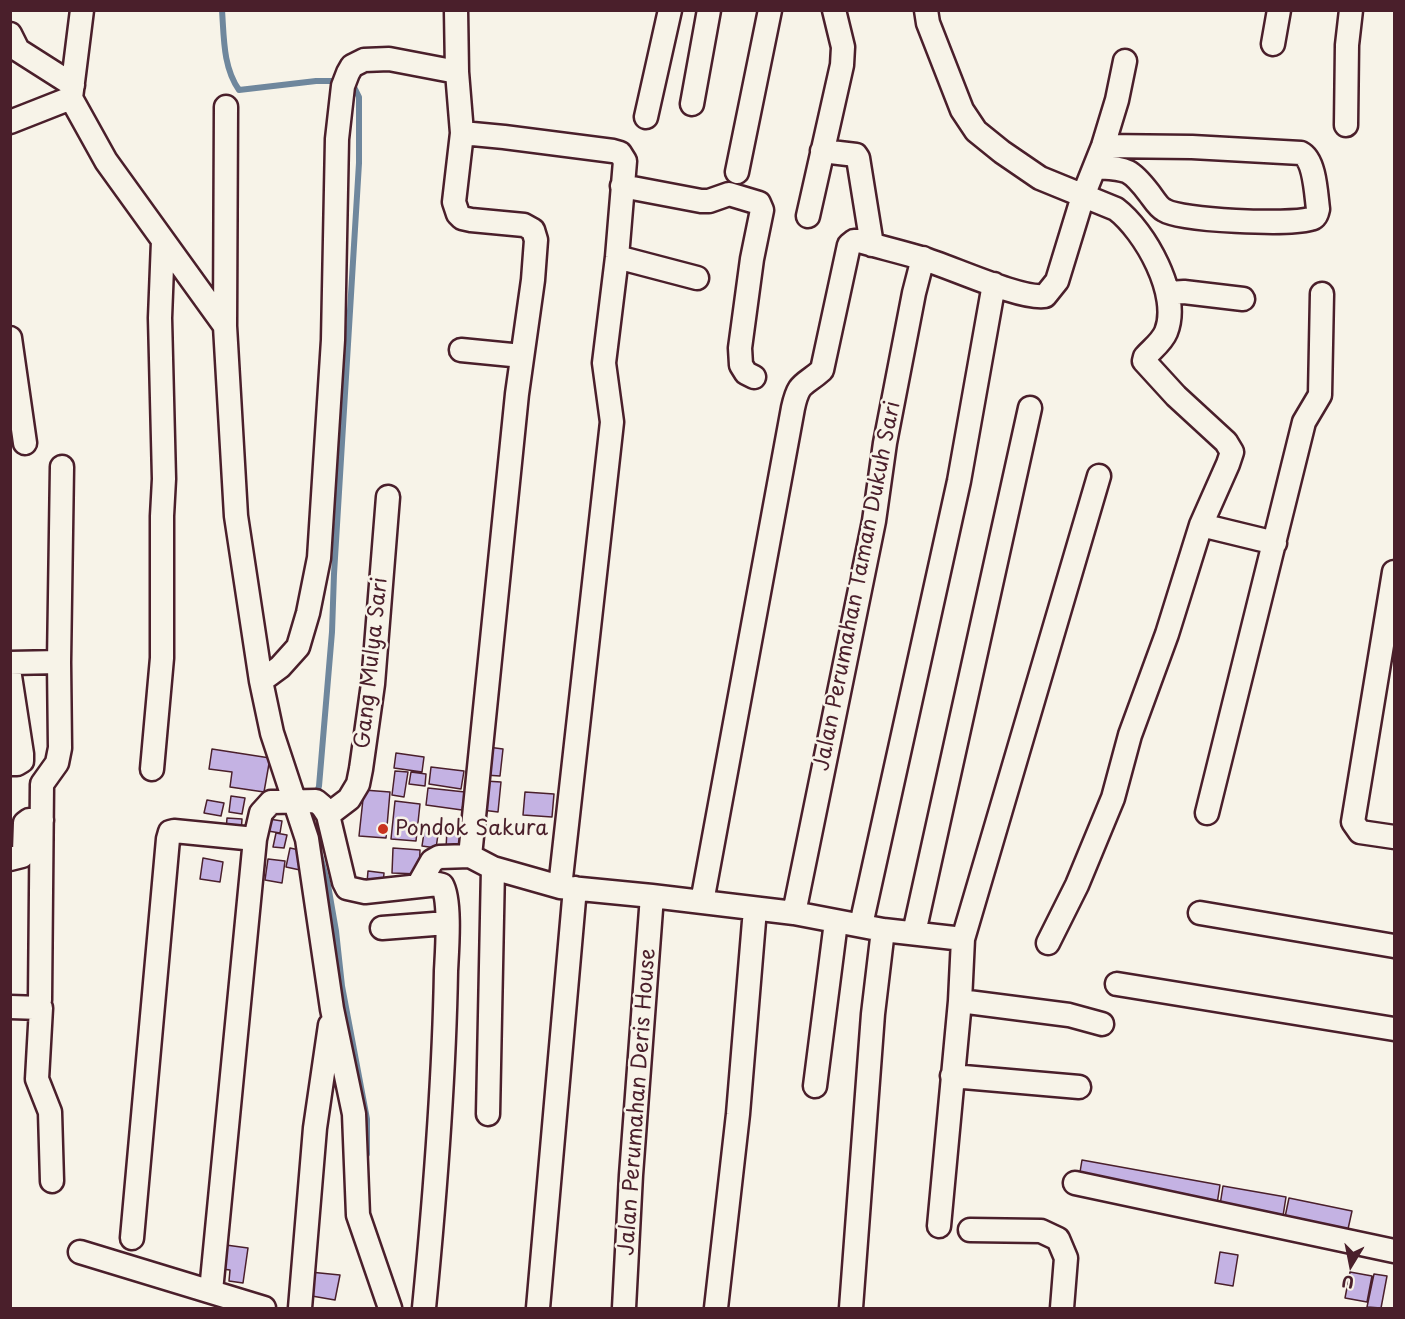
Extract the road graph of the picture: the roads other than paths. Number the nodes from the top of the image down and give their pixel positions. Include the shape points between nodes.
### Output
1 (82, 10) edge
2 (456, 10) edge
3 (670, 10) edge
4 (710, 10) edge
5 (770, 10) edge
6 (834, 10) edge
7 (926, 10) edge
8 (1279, 10) edge
9 (1351, 10) edge
10 (10, 34) edge
11 (1273, 44) dead end
12 (1125, 61) dead end
13 (457, 72) junction
14 (72, 92) junction
15 (692, 104) dead end
16 (226, 107) dead end
17 (646, 117) dead end
18 (10, 122) edge
19 (1346, 125) dead end
20 (462, 134) junction
21 (1103, 146) junction
22 (822, 151) junction
23 (1095, 167) junction
24 (737, 172) dead end
25 (622, 186) junction
26 (1083, 196) junction
27 (808, 216) dead end
28 (163, 241) junction
29 (872, 245) junction
30 (617, 257) junction
31 (922, 258) junction
32 (697, 278) dead end
33 (994, 284) junction
34 (1169, 293) junction
35 (1323, 294) dead end
36 (1243, 299) dead end
37 (225, 327) junction
38 (10, 338) edge
39 (461, 350) dead end
40 (522, 356) junction
41 (754, 377) dead end
42 (1030, 408) dead end
43 (25, 443) dead end
44 (62, 467) dead end
45 (1099, 476) dead end
46 (388, 497) dead end
47 (1201, 525) junction
48 (1275, 543) junction
49 (1395, 572) edge
50 (59, 662) junction
51 (10, 663) edge
52 (10, 676) edge
53 (261, 681) junction
54 (10, 764) edge
55 (152, 769) dead end
56 (309, 805) junction
57 (1207, 813) dead end
58 (42, 820) junction
59 (1395, 837) edge
60 (255, 839) junction
61 (470, 856) junction
62 (10, 859) edge
63 (493, 868) junction
64 (419, 884) junction
65 (568, 888) junction
66 (652, 896) junction
67 (702, 902) junction
68 (755, 909) junction
69 (794, 913) junction
70 (1200, 913) dead end
71 (836, 922) junction
72 (447, 923) junction
73 (861, 925) junction
74 (382, 928) dead end
75 (883, 930) junction
76 (914, 933) junction
77 (963, 939) junction
78 (1048, 943) dead end
79 (1395, 946) edge
80 (1117, 984) dead end
81 (40, 1000) dead end
82 (960, 1001) junction
83 (10, 1007) edge
84 (332, 1009) junction
85 (1102, 1024) dead end
86 (1395, 1029) edge
87 (952, 1076) junction
88 (815, 1086) dead end
89 (1079, 1087) dead end
90 (488, 1114) dead end
91 (52, 1181) dead end
92 (1075, 1183) dead end
93 (939, 1226) dead end
94 (970, 1230) dead end
95 (132, 1238) dead end
96 (1395, 1251) edge
97 (80, 1252) dead end
98 (211, 1291) junction
99 (264, 1308) edge
100 (300, 1308) edge
101 (390, 1308) edge
102 (424, 1308) edge
103 (538, 1308) edge
104 (624, 1308) edge
105 (716, 1308) edge
106 (851, 1308) edge
107 (1062, 1308) edge

1 - 14 street
2 - 13 street
3 - 17 street
4 - 15 street
5 - 24 street
6 - 22 street via 843,47 842,65
7 - 26 street via 931,33 962,110 976,130 1040,178
8 - 11 street
9 - 19 street
10 - 14 street via 18,50
12 - 21 street
13 - 20 street
13 - 53 street via 389,59 364,60 352,66 343,86 337,139 333,340 318,558 298,647
14 - 18 street
14 - 28 street via 106,161
16 - 37 street
20 - 25 street via 620,153 625,161
20 - 40 street via 454,202 458,214 471,220 524,225 533,231 536,240
21 - 23 street
21 - 23 street via 1301,153 1314,177 1317,214 1311,219 1272,221 1188,217 1164,210 1135,175 1121,169
22 - 27 street
22 - 29 street via 858,158
23 - 26 street
25 - 30 street
25 - 41 street via 701,201 729,194 759,203 761,220 740,348 741,365
26 - 33 street via 1051,291 1038,297
26 - 34 street via 1126,217 1149,248
28 - 37 street
28 - 55 street via 162,658
29 - 31 street
29 - 67 street via 854,241 849,245 822,370 797,391
30 - 32 street
30 - 65 street via 604,363 612,422
31 - 33 street
31 - 69 street, Jalan Perumahan Taman Dukuh Sari via 887,432 874,520
33 - 73 street via 959,481
34 - 36 street
34 - 47 street via 1167,331 1144,362 1232,452
35 - 48 street via 1320,395 1304,422
37 - 53 street via 236,516
38 - 43 street
39 - 40 street
40 - 61 street
42 - 76 street
44 - 50 street
45 - 77 street
46 - 56 street, Gang Mulya Sari via 373,684 358,784 349,799
47 - 48 street
47 - 78 street via 1130,735 1113,798
48 - 57 street
49 - 59 street via 1353,822 1359,832
50 - 51 street
50 - 58 street via 60,748 57,763 42,784
52 - 54 street via 22,761
53 - 56 street via 272,733
56 - 60 street via 277,801 266,806
56 - 64 street via 347,888 365,892
56 - 84 street via 307,839
58 - 62 street via 25,823 24,852
58 - 81 street
60 - 95 street via 170,832
60 - 98 street
61 - 63 street
61 - 64 street via 439,857 432,861
63 - 65 street
63 - 90 street
64 - 72 street via 442,885
65 - 66 street
65 - 103 street
66 - 67 street
66 - 104 street, Jalan Perumahan Deris House
67 - 68 street
68 - 69 street
68 - 105 street via 738,1114
69 - 71 street
70 - 79 street
71 - 73 street
71 - 88 street
72 - 74 street
72 - 102 street via 444,1057
73 - 75 street
75 - 76 street
75 - 106 street
76 - 77 street
77 - 82 street
80 - 86 street
82 - 85 street via 1069,1015
82 - 87 street
83 - 91 street via 41,1008 37,1079 50,1112
84 - 100 street via 315,1128
84 - 101 street via 354,1114 358,1215
87 - 89 street
87 - 93 street
92 - 96 street
94 - 107 street via 1041,1231 1058,1239 1066,1258
97 - 98 street
98 - 99 street

